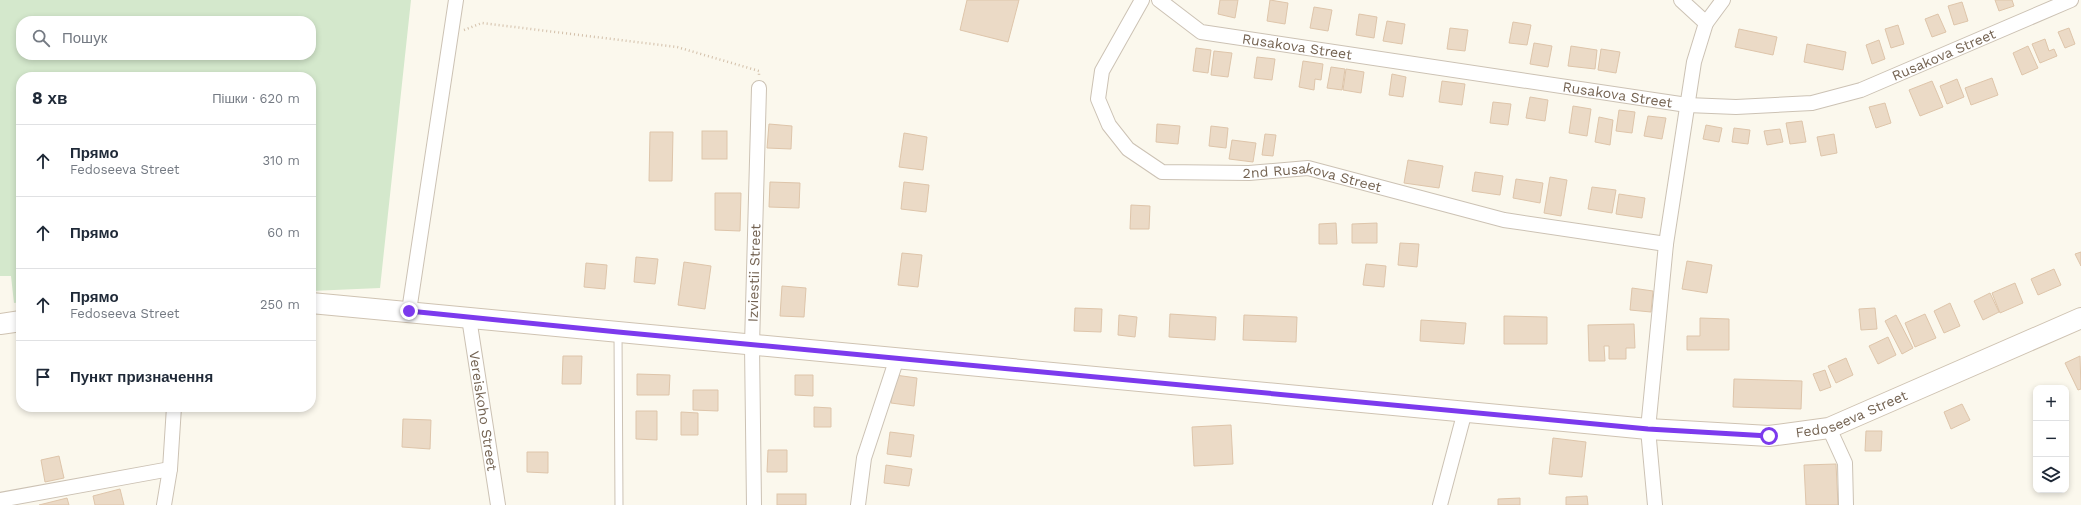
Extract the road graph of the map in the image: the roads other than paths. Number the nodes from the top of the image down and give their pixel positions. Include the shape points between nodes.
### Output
1 (456, 0) edge
2 (1142, 0) edge
3 (1159, 0) edge
4 (1681, 0) edge
5 (1723, 0) edge
6 (2071, 0) edge
7 (1706, 23) junction
8 (759, 88) road end
9 (1687, 105) junction
10 (1666, 244) junction
11 (316, 303) edge
12 (409, 311) junction
13 (469, 318) junction
14 (2081, 318) edge
15 (16, 322) edge
16 (0, 324) edge
17 (618, 332) junction
18 (752, 345) junction
19 (897, 358) junction
20 (1465, 411) junction
21 (174, 412) edge
22 (1828, 428) junction
23 (1648, 429) junction
24 (170, 469) junction
25 (0, 500) edge
26 (164, 505) edge
27 (498, 505) edge
28 (619, 505) edge
29 (754, 505) edge
30 (858, 505) edge
31 (1440, 505) edge
32 (1655, 505) edge
33 (1846, 505) edge

1 - 12 street
2 - 10 street, 2nd Rusakova Street via 1102,71 1098,99 1109,125 1128,149 1162,172 1249,173 1308,168 1504,220
3 - 9 street, Rusakova Street via 1201,32
4 - 7 street
5 - 7 street
6 - 9 street, Rusakova Street via 1861,90 1812,103 1736,107
7 - 9 street via 1694,62
8 - 18 street, Izviestii Street
9 - 10 street
10 - 23 street
11 - 12 main road
12 - 13 main road
13 - 17 main road
13 - 27 street, Vereiskoho Street
14 - 22 main road, Fedoseeva Street
15 - 16 main road
17 - 18 main road
17 - 28 lane
18 - 19 main road
18 - 29 street, Izviestii Street
19 - 20 main road, Fedoseeva Street
19 - 30 street via 864,458
20 - 23 main road, Fedoseeva Street
20 - 31 street
21 - 24 street
22 - 23 main road, Fedoseeva Street via 1769,436
22 - 33 street via 1845,463
23 - 32 street
24 - 25 street
24 - 26 street

